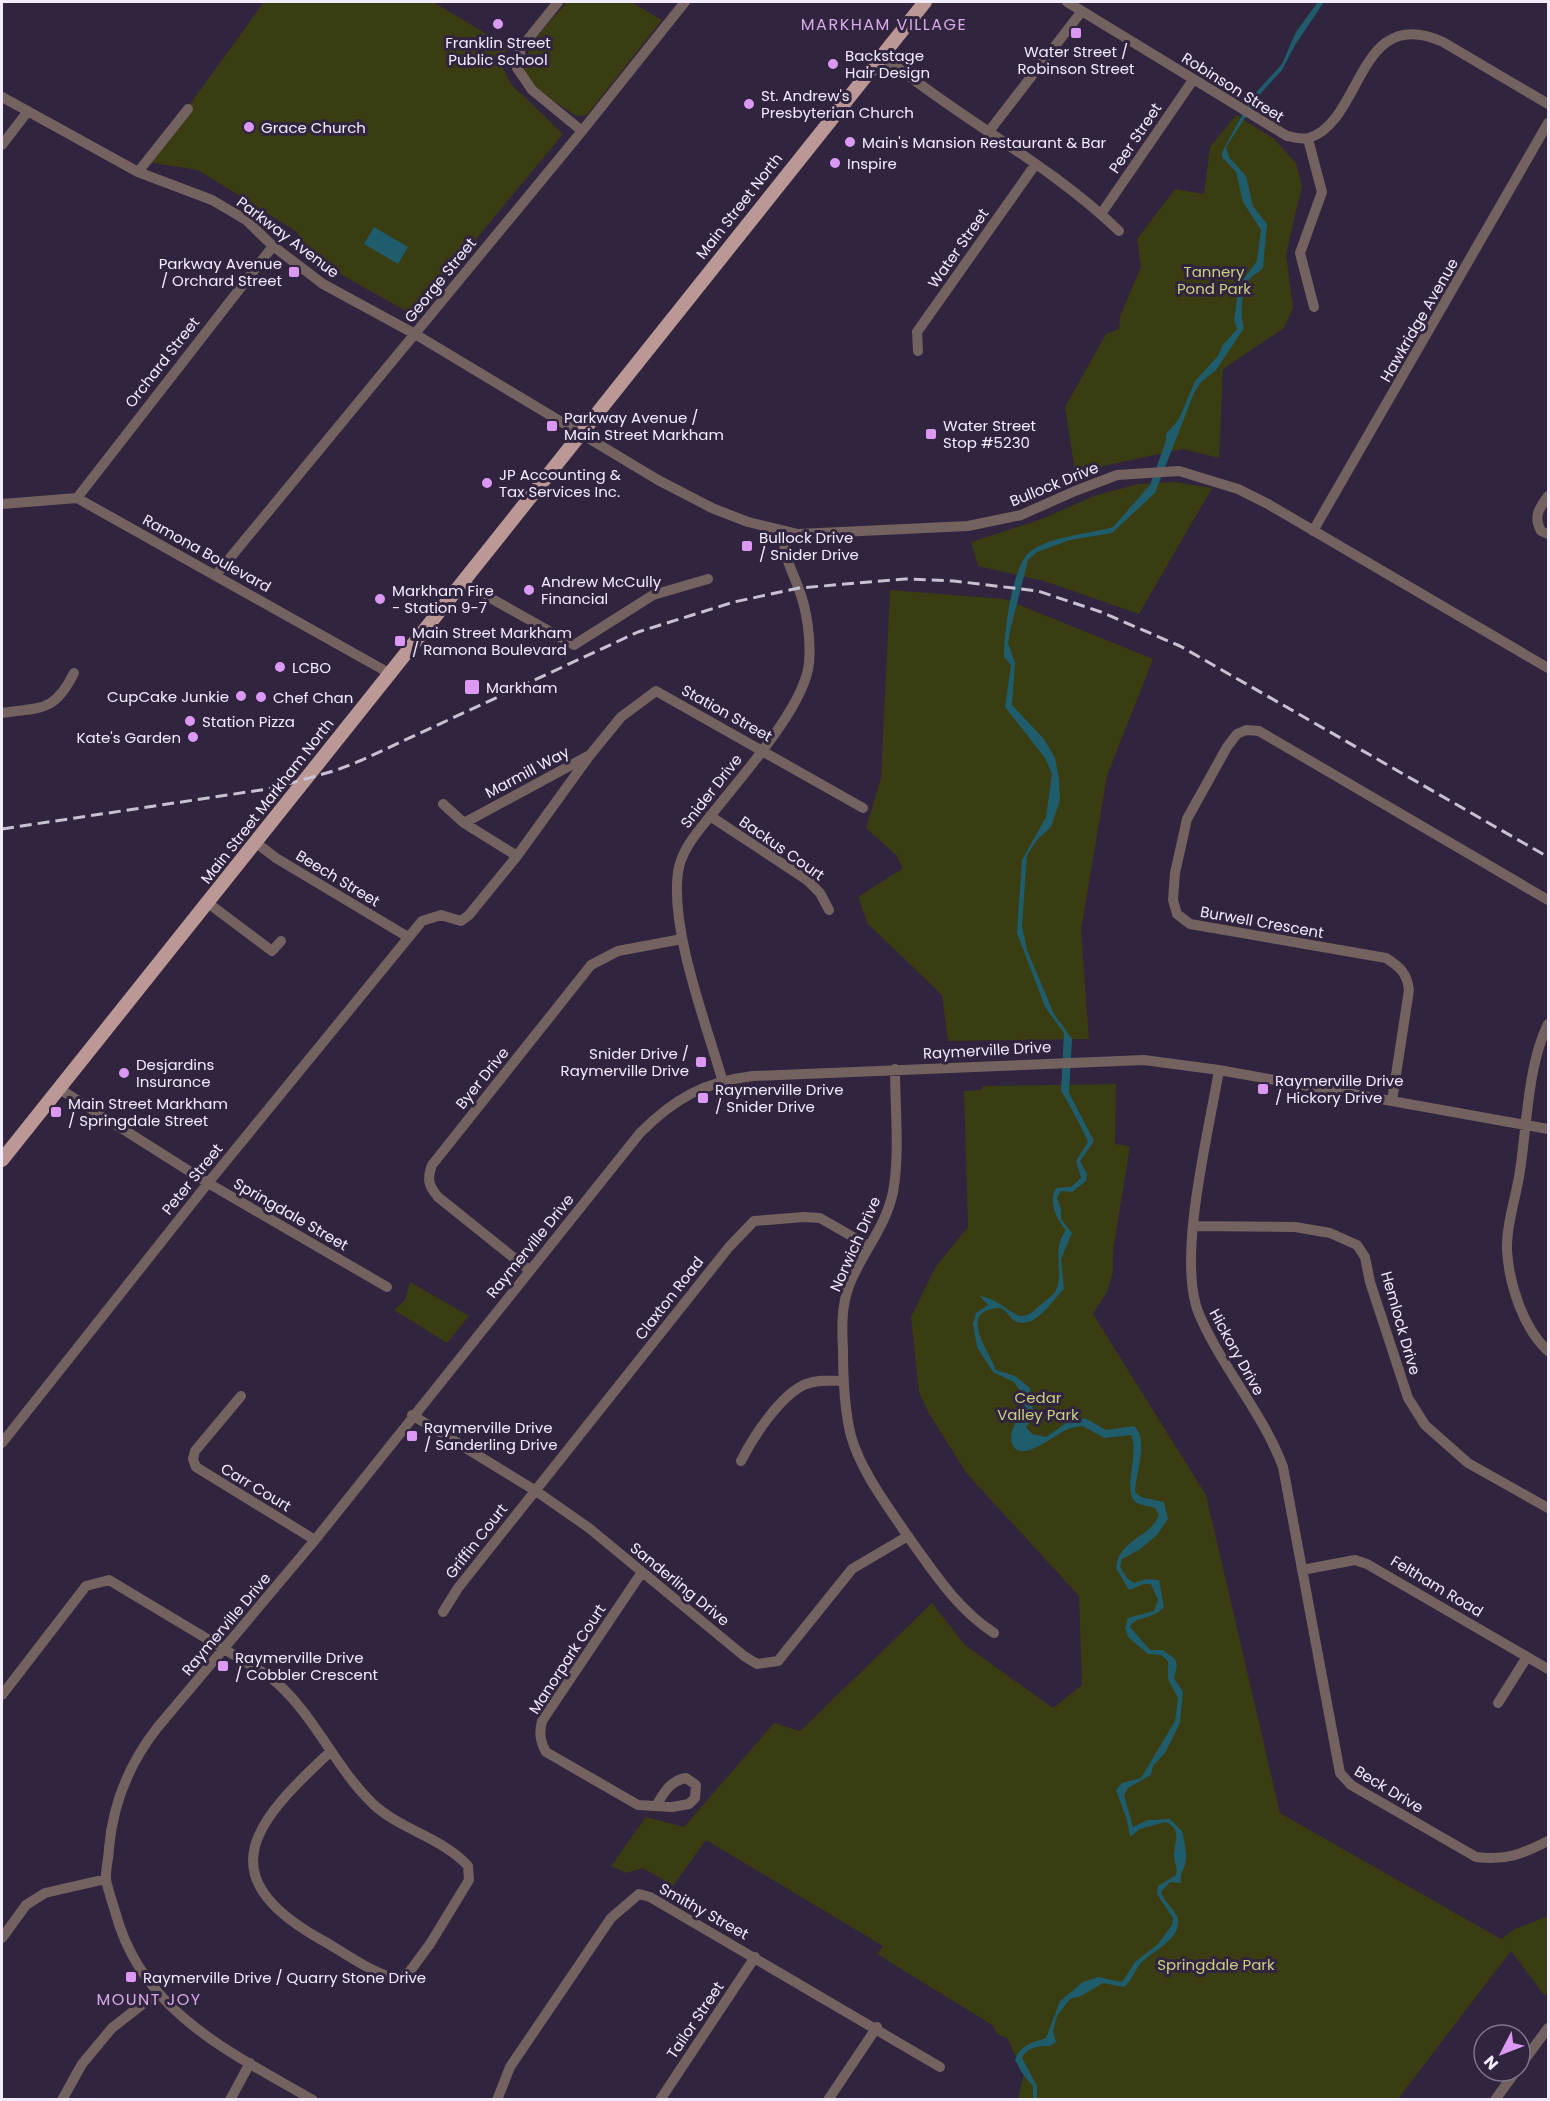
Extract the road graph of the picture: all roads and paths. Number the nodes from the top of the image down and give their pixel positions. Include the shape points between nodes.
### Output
1 (558, 2) edge
2 (684, 2) edge
3 (925, 2) edge
4 (1066, 2) edge
5 (1082, 11) junction
6 (878, 57) junction
7 (1193, 80) junction
8 (2, 97) edge
9 (1548, 104) edge
10 (188, 109) dead end
11 (28, 111) junction
12 (1548, 123) edge
13 (582, 130) junction
14 (990, 130) junction
15 (1308, 139) junction
16 (2, 145) edge
17 (1035, 165) junction
18 (138, 172) junction
19 (1101, 214) junction
20 (1119, 231) dead end
21 (273, 246) junction
22 (1314, 307) dead end
23 (415, 334) junction
24 (918, 351) dead end
25 (581, 433) junction
26 (1548, 496) edge
27 (77, 498) junction
28 (2, 504) edge
29 (783, 531) junction
30 (1313, 531) junction
31 (1548, 534) edge
32 (216, 575) junction
33 (708, 579) dead end
34 (462, 582) junction
35 (1548, 668) edge
36 (388, 672) junction
37 (74, 673) dead end
38 (2, 713) edge
39 (762, 749) junction
40 (590, 755) junction
41 (444, 804) dead end
42 (863, 808) dead end
43 (710, 816) junction
44 (464, 823) junction
45 (255, 842) junction
46 (517, 856) junction
47 (1548, 900) edge
48 (207, 903) junction
49 (829, 910) dead end
50 (408, 937) junction
51 (682, 939) junction
52 (281, 941) dead end
53 (1548, 1024) edge
54 (895, 1069) junction
55 (1219, 1070) junction
56 (722, 1080) junction
57 (58, 1088) junction
58 (1392, 1101) junction
59 (1528, 1125) junction
60 (1548, 1129) edge
61 (2, 1160) edge
62 (208, 1183) junction
63 (1193, 1226) junction
64 (867, 1245) junction
65 (529, 1270) junction
66 (387, 1287) dead end
67 (1548, 1351) edge
68 (843, 1382) junction
69 (241, 1396) dead end
70 (412, 1415) junction
71 (5, 1432) edge
72 (2, 1443) edge
73 (741, 1461) dead end
74 (536, 1491) junction
75 (1548, 1508) edge
76 (908, 1536) junction
77 (315, 1540) junction
78 (1302, 1570) junction
79 (642, 1572) junction
80 (443, 1612) dead end
81 (994, 1633) dead end
82 (225, 1650) junction
83 (1527, 1657) junction
84 (1548, 1669) edge
85 (2, 1695) edge
86 (1498, 1703) dead end
87 (331, 1751) junction
88 (656, 1806) dead end
89 (1548, 1841) edge
90 (106, 1879) junction
91 (4, 1931) edge
92 (755, 1957) junction
93 (157, 1993) junction
94 (877, 2027) junction
95 (1548, 2028) edge
96 (1532, 2050) edge
97 (250, 2063) junction
98 (940, 2067) dead end
99 (1507, 2083) edge
100 (62, 2100) edge
101 (230, 2100) edge
102 (313, 2100) edge
103 (496, 2100) edge
104 (660, 2100) edge
105 (828, 2100) edge
106 (1495, 2100) edge

1 - 13 street via 521,48 517,68 532,90
2 - 13 street, George Street
3 - 6 main road, Main Street North
4 - 5 street, Robinson Street
5 - 7 street, Robinson Street
5 - 14 street
6 - 14 street
6 - 25 main road, Main Street North
7 - 15 street, Robinson Street via 1277,132
7 - 19 street, Peer Street
8 - 11 street, Parkway Avenue
9 - 15 street via 1443,42 1425,34 1410,34 1385,42 1334,119
10 - 18 street
11 - 16 street
11 - 18 street, Parkway Avenue
12 - 30 street, Hawkridge Avenue
13 - 23 street, George Street
14 - 17 street
15 - 22 street via 1322,192 1300,253
17 - 19 street
17 - 24 street, Water Street via 917,332
18 - 21 street, Parkway Avenue via 212,200 246,220
19 - 20 street
21 - 23 street, Parkway Avenue via 323,284
21 - 27 street, Orchard Street
23 - 25 street, Parkway Avenue
23 - 32 street, George Street
25 - 29 street, Bullock Drive via 712,508
25 - 34 main road, Main Street Markham North
26 - 31 street via 1538,510 1537,520 1541,531
27 - 28 street
27 - 32 street, Ramona Boulevard
29 - 30 street, Bullock Drive via 798,534 968,526 1021,515 1098,481 1140,472 1179,471 1238,489
29 - 39 street, Snider Drive via 784,556 799,588 806,618 809,664 791,708
30 - 35 street, Bullock Drive
32 - 36 street, Ramona Boulevard
33 - 34 street via 653,595 574,645
34 - 36 main road, Main Street Markham North
36 - 45 main road, Main Street Markham North
37 - 38 street via 59,699 50,705
39 - 40 street, Station Street via 656,691 621,717
39 - 42 street, Station Street
39 - 43 street, Snider Drive
40 - 44 street, Marmill Way
40 - 46 street, Marmill Way
41 - 44 street
43 - 49 street, Backus Court via 807,880 820,892
43 - 51 street, Snider Drive via 694,836 678,869 677,906
44 - 46 street
45 - 48 main road, Main Street Markham North
45 - 50 street, Beech Street
46 - 50 street, Marmill Way via 461,921 433,916 422,921
47 - 58 street, Burwell Crescent via 1259,731 1237,734 1187,819 1175,873 1176,914 1190,924 1386,958 1399,966 1409,990
48 - 52 street via 272,951
48 - 57 main road, Main Street Markham North
50 - 62 street, Peter Street
51 - 56 street, Snider Drive
51 - 65 street, Byer Drive via 618,951 591,965 432,1165 428,1178 438,1197
53 - 59 street via 1537,1059
54 - 55 street, Raymerville Drive via 1144,1060
54 - 56 street, Raymerville Drive
54 - 64 street, Norwich Drive via 893,1193 885,1217
55 - 58 street, Raymerville Drive
55 - 63 street, Hickory Drive
56 - 65 street, Raymerville Drive via 689,1093 655,1118
57 - 61 main road, Main Street Markham North
57 - 62 street, Springdale Street
58 - 59 street, Raymerville Drive
59 - 60 street, Raymerville Drive
59 - 67 street via 1507,1248 1514,1287 1533,1332
62 - 66 street, Springdale Street
62 - 71 street, Peter Street
63 - 75 street, Hemlock Drive via 1295,1227 1330,1233 1357,1245 1365,1257 1408,1398 1425,1425 1468,1463
63 - 78 street, Hickory Drive via 1189,1276 1193,1298 1224,1364 1278,1454 1287,1481
64 - 68 street, Norwich Drive via 848,1288 843,1311
64 - 74 street, Claxton Road via 820,1218 754,1221 729,1247
65 - 70 street, Raymerville Drive
68 - 73 street via 821,1380 793,1390 752,1439
68 - 76 street, Norwich Drive via 857,1451
69 - 77 street, Carr Court via 195,1451 196,1467
70 - 74 street, Sanderling Drive
70 - 77 street, Raymerville Drive
71 - 72 street, Peter Street
74 - 79 street, Sanderling Drive
74 - 80 street, Griffin Court
76 - 79 street, Sanderling Drive via 852,1569 778,1660 766,1664 757,1664 744,1656
76 - 81 street, Norwich Drive via 967,1614
77 - 82 street, Raymerville Drive
78 - 83 street, Feltham Road via 1355,1560 1367,1564
78 - 89 street, Beck Drive via 1334,1751 1344,1780 1476,1857 1519,1856
79 - 88 street, Manorpark Court via 540,1729 546,1752 638,1805
82 - 85 street via 110,1580 96,1582 79,1594
82 - 87 street via 291,1694
82 - 90 street, Raymerville Drive via 138,1755 118,1796
83 - 84 street, Feltham Road
83 - 86 street
87 - 87 street via 298,1782 262,1826 255,1840 255,1875 273,1906 291,1920 380,1973 397,1978 407,1975 469,1880 468,1866 449,1850 384,1814 356,1787
90 - 91 street via 45,1893 26,1905
90 - 93 street, Raymerville Drive via 120,1935
92 - 94 street, Smithy Street
92 - 103 street, Smithy Street via 639,1894 611,1918 510,2067
92 - 104 street, Tailor Street
93 - 97 street, Raymerville Drive via 197,2029
93 - 100 street via 112,2028 82,2064
94 - 98 street, Smithy Street
94 - 105 street
95 - 96 street
97 - 101 street
97 - 102 street, Raymerville Drive
99 - 106 street

